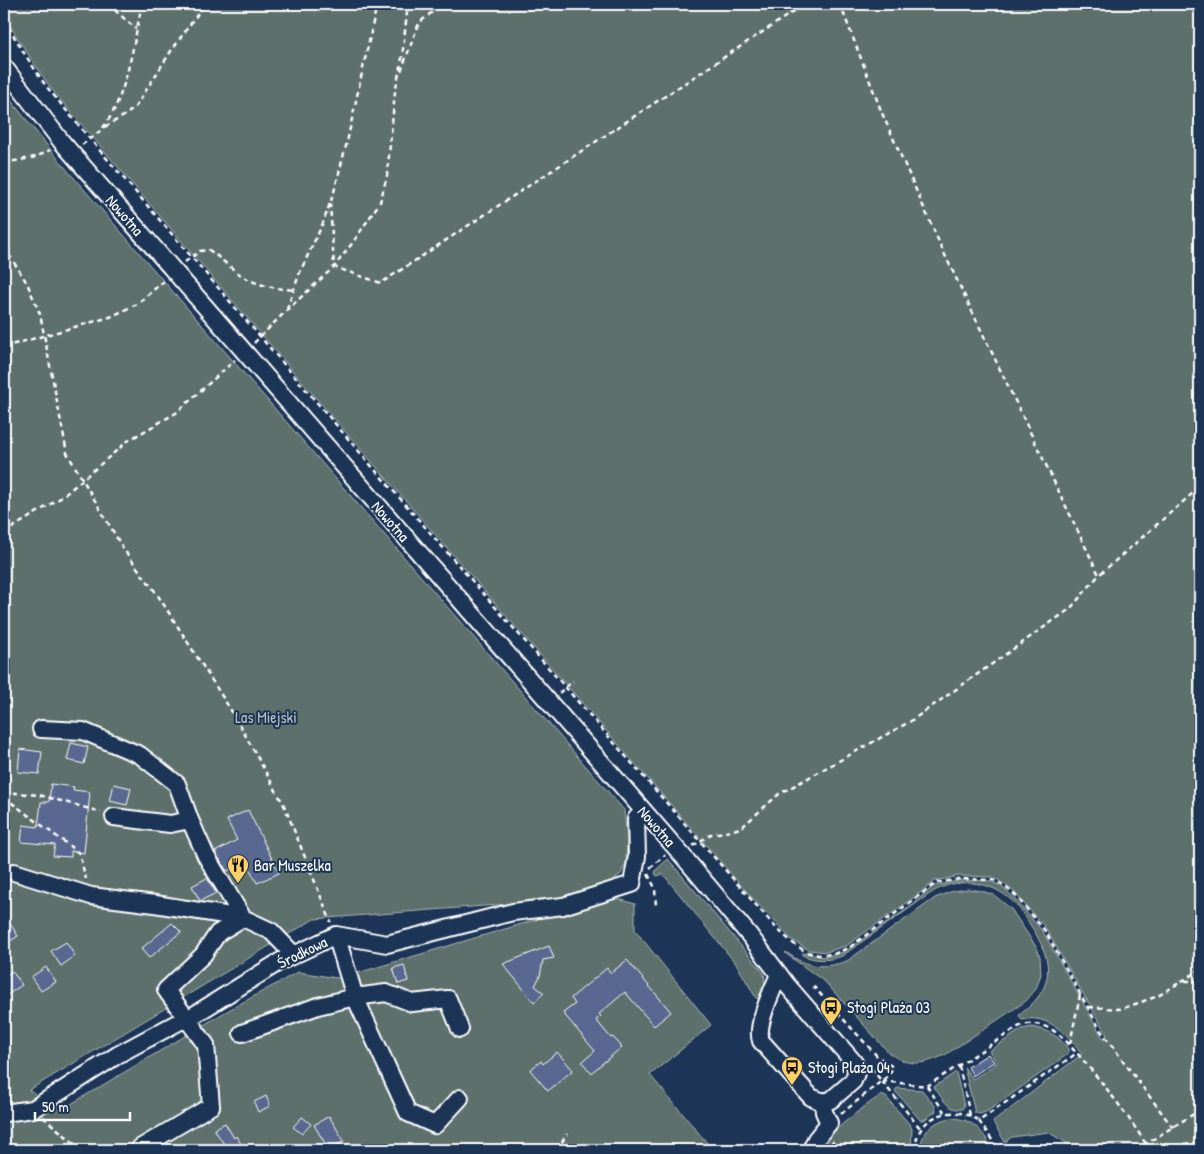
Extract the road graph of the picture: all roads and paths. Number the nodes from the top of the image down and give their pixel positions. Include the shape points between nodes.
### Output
1 (108, 4) edge
2 (142, 4) edge
3 (205, 4) edge
4 (378, 4) edge
5 (408, 4) edge
6 (442, 4) edge
7 (804, 4) edge
8 (840, 4) edge
9 (4, 19) edge
10 (136, 28) junction
11 (4, 67) edge
12 (399, 76) junction
13 (104, 127) junction
14 (90, 139) junction
15 (67, 148) junction
16 (10, 162) junction
17 (4, 163) edge
18 (4, 173) edge
19 (330, 202) junction
20 (4, 247) edge
21 (191, 257) junction
22 (334, 267) junction
23 (174, 272) junction
24 (294, 290) junction
25 (287, 310) junction
26 (43, 335) junction
27 (260, 338) junction
28 (4, 346) edge
29 (244, 352) junction
30 (83, 479) junction
31 (1200, 487) edge
32 (4, 533) edge
33 (1099, 575) junction
34 (573, 681) dead end
35 (566, 688) junction
36 (549, 703) junction
37 (41, 729) dead end
38 (4, 792) edge
39 (4, 797) edge
40 (643, 811) junction
41 (114, 817) joint
42 (190, 820) junction
43 (699, 841) junction
44 (682, 855) junction
45 (646, 871) dead end
46 (14, 872) dead end
47 (91, 896) junction
48 (656, 907) dead end
49 (243, 918) junction
50 (336, 935) junction
51 (287, 958) junction
52 (1200, 970) edge
53 (779, 974) junction
54 (1183, 980) junction
55 (1200, 981) edge
56 (813, 986) dead end
57 (1080, 994) junction
58 (354, 997) junction
59 (1088, 1007) junction
60 (186, 1018) junction
61 (460, 1029) dead end
62 (242, 1033) dead end
63 (1070, 1045) junction
64 (1076, 1053) junction
65 (959, 1065) junction
66 (882, 1081) junction
67 (927, 1086) junction
68 (460, 1098) dead end
69 (823, 1102) junction
70 (33, 1109) junction
71 (1200, 1110) edge
72 (4, 1113) edge
73 (945, 1113) junction
74 (970, 1115) junction
75 (979, 1121) junction
76 (829, 1123) junction
77 (920, 1128) junction
78 (1172, 1128) junction
79 (567, 1134) dead end
80 (1146, 1144) junction
81 (140, 1148) dead end
82 (78, 1150) edge
83 (557, 1150) edge
84 (811, 1150) edge
85 (916, 1150) edge
86 (999, 1150) edge
87 (1136, 1150) edge

1 - 10 path
2 - 10 path
3 - 13 path via 136,106
4 - 19 path via 348,142
5 - 12 path
6 - 12 path via 419,23
7 - 22 path via 381,284
8 - 33 path via 882,113 943,251
9 - 14 path via 46,86
10 - 13 path via 128,71
11 - 15 street, Nowotna
12 - 22 path via 387,176 380,202
13 - 14 path
14 - 15 path
14 - 21 path
15 - 16 path
15 - 23 street, Nowotna
16 - 17 path
16 - 18 path
19 - 22 path
19 - 24 path
20 - 26 path via 27,284 40,314
21 - 23 path
21 - 24 path via 209,250 259,285
21 - 27 path
22 - 25 path
23 - 26 path via 131,307
23 - 29 street, Nowotna
24 - 25 path
25 - 27 path
26 - 28 path
26 - 30 path via 68,453
27 - 29 path
27 - 35 path
29 - 30 path via 176,413 129,440
29 - 36 street, Nowotna
30 - 32 path via 62,497
30 - 50 path via 124,550 157,594 234,715 284,804
31 - 33 path
33 - 43 path via 1070,609 911,721 780,794 742,827 711,834
34 - 35 path
35 - 36 path
35 - 43 path
36 - 40 street, Nowotna
37 - 42 street via 83,731 140,755 177,784
38 - 41 path via 39,795
39 - 47 path via 79,853
40 - 44 street, Nowotna
40 - 50 street, Środkowa via 636,819 637,856 632,884 563,906 513,912 387,944
41 - 42 street via 170,824
42 - 49 street via 206,856
43 - 44 path
43 - 57 path via 777,929 806,952 819,955 834,954 850,947 936,883 960,878 994,880 1015,895 1045,931
44 - 53 street, Nowotna
45 - 48 path via 655,888
46 - 47 street
47 - 49 street
49 - 51 street via 271,931
49 - 60 street via 218,933 203,955 166,990
50 - 51 street, Środkowa
50 - 58 street
51 - 60 street, Środkowa
52 - 54 path
53 - 69 street via 759,1027 761,1041 811,1097
53 - 69 street, Nowotna via 855,1064 853,1081 832,1100
54 - 55 path
54 - 59 path via 1158,996 1121,1009
56 - 66 path via 877,1056 893,1067
57 - 59 path
57 - 63 path
58 - 61 street via 386,993 412,1003 448,999
58 - 62 street
58 - 68 street via 408,1113 435,1125
59 - 78 path via 1101,1031
60 - 70 street, Środkowa via 119,1054
60 - 81 street via 206,1046 211,1106
63 - 64 path
63 - 65 path via 1048,1028 1028,1023
64 - 75 path
64 - 80 path via 1101,1081
65 - 67 path
65 - 74 path
66 - 67 path
66 - 76 path
66 - 77 path
67 - 73 path
69 - 76 street
70 - 72 street
70 - 82 path
71 - 78 path
73 - 74 path
73 - 77 path
74 - 75 path
75 - 86 path
76 - 84 street
77 - 85 path
78 - 80 path
79 - 83 path
80 - 87 path

